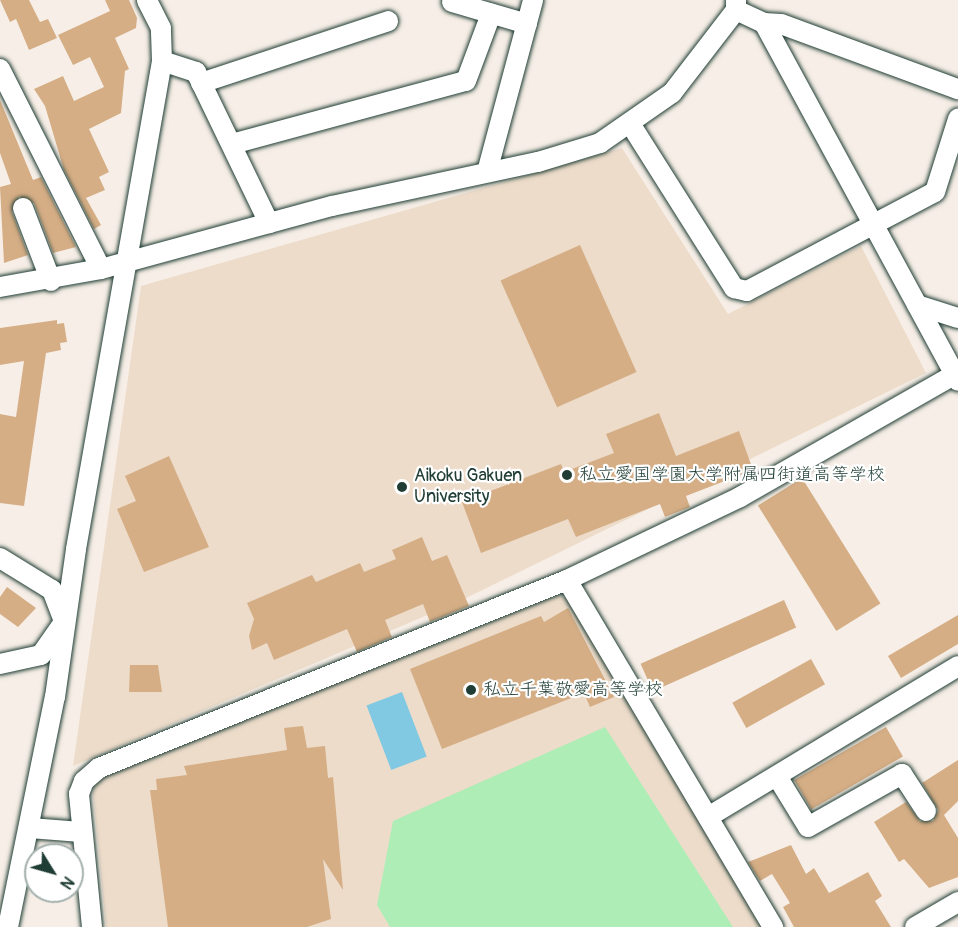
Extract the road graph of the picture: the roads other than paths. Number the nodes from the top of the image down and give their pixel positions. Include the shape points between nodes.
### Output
1 (147, 0) edge
2 (533, 0) edge
3 (452, 2) dead end
4 (736, 5) edge
5 (491, 14) junction
6 (387, 21) dead end
7 (764, 23) junction
8 (527, 24) junction
9 (162, 61) junction
10 (0, 69) edge
11 (201, 83) junction
12 (958, 88) edge
13 (958, 119) edge
14 (631, 125) junction
15 (232, 144) junction
16 (487, 172) junction
17 (23, 207) dead end
18 (269, 223) junction
19 (874, 225) junction
20 (125, 263) junction
21 (101, 269) junction
22 (51, 281) junction
23 (0, 287) edge
24 (917, 305) junction
25 (958, 318) edge
26 (956, 378) edge
27 (0, 558) edge
28 (567, 580) junction
29 (64, 622) junction
30 (0, 664) edge
31 (958, 666) edge
32 (778, 778) junction
33 (926, 811) dead end
34 (708, 817) junction
35 (30, 828) junction
36 (81, 832) junction
37 (958, 902) edge
38 (8, 927) edge
39 (92, 927) edge
40 (773, 927) edge
41 (915, 927) edge

1 - 9 street via 161,28
2 - 8 street
3 - 5 street
4 - 7 street
4 - 14 street via 687,77
5 - 8 street
5 - 15 street via 466,81
6 - 11 street
7 - 12 street via 781,24
7 - 19 street
8 - 16 street
9 - 11 street via 196,72
9 - 20 street
10 - 21 street
11 - 15 street
13 - 19 street via 935,192
14 - 16 street via 574,152
14 - 19 street via 734,288 747,291
15 - 18 street
16 - 18 street
17 - 22 street
18 - 20 street
19 - 24 street
20 - 21 street
20 - 29 street
21 - 22 street
22 - 23 street
24 - 25 street
24 - 26 street
26 - 28 street via 740,497
27 - 29 street via 52,590
28 - 34 street
28 - 36 street via 99,768 84,781 79,794
29 - 30 street via 41,656
29 - 35 street
31 - 32 street
32 - 33 street via 808,827 902,774
32 - 34 street
34 - 40 street
35 - 36 street
35 - 38 street
36 - 39 street
37 - 41 street

